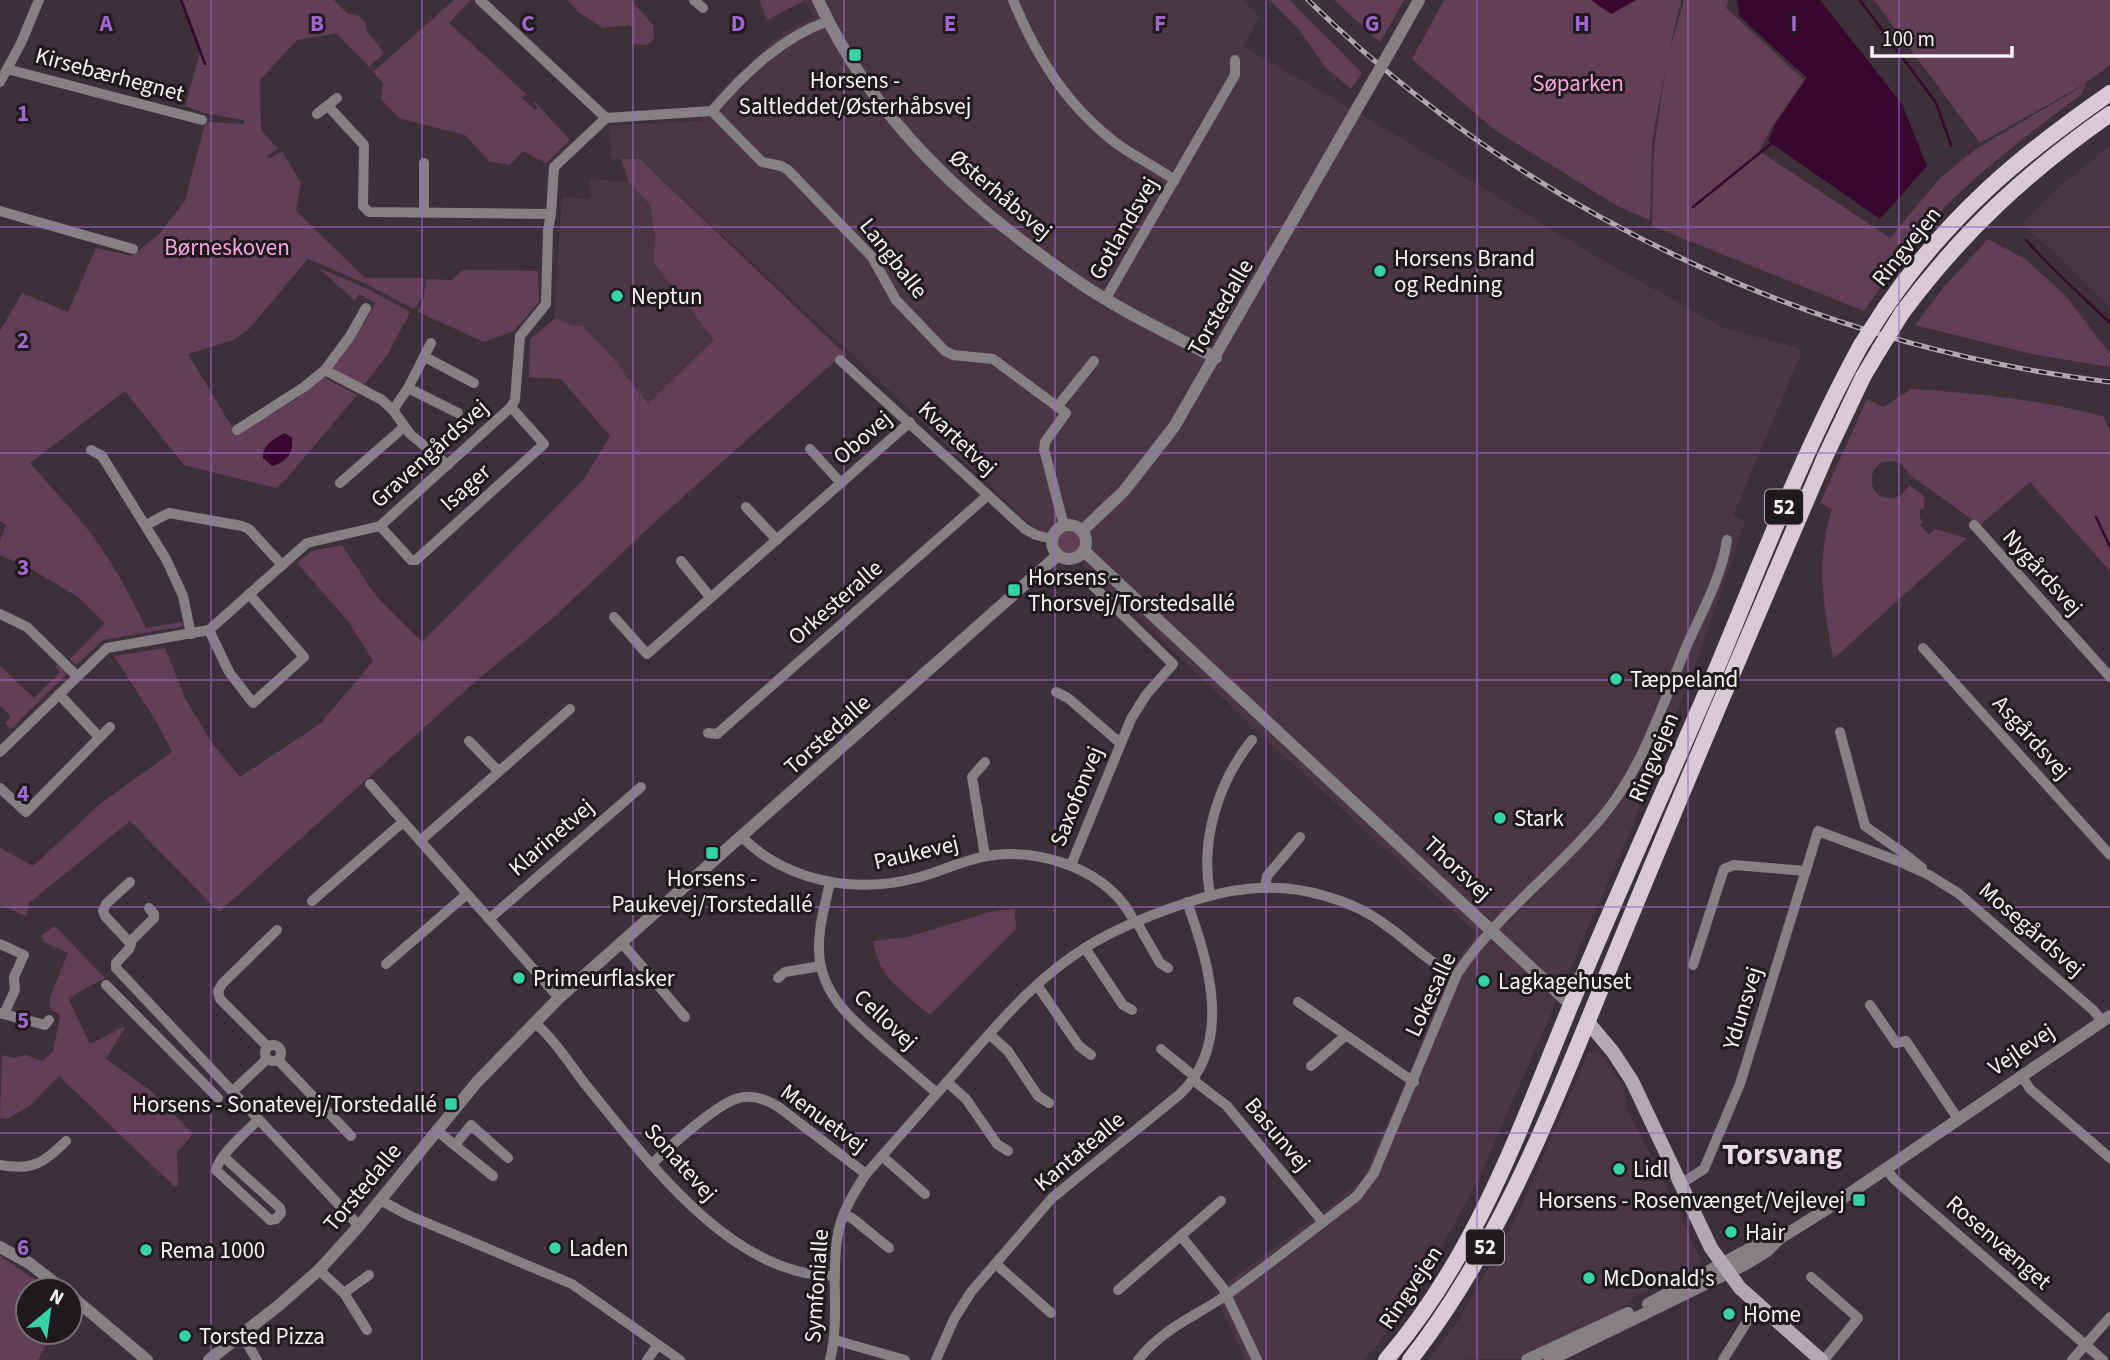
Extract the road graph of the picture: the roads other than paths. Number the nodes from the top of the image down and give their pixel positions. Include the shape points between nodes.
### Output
1 (39, 0) edge
2 (480, 0) edge
3 (694, 0) edge
4 (818, 0) edge
5 (1013, 0) edge
6 (1419, 0) edge
7 (703, 8) dead end
8 (828, 21) junction
9 (1235, 60) dead end
10 (7, 69) junction
11 (0, 82) edge
12 (2110, 93) edge
13 (337, 98) dead end
14 (328, 106) junction
15 (712, 111) junction
16 (317, 114) dead end
17 (2110, 114) edge
18 (606, 118) junction
19 (202, 120) dead end
20 (424, 163) dead end
21 (1175, 180) junction
22 (0, 211) edge
23 (424, 212) junction
24 (551, 214) junction
25 (133, 249) dead end
26 (1106, 298) junction
27 (366, 308) dead end
28 (431, 343) dead end
29 (425, 357) junction
30 (1216, 358) junction
31 (840, 360) dead end
32 (1094, 360) dead end
33 (325, 370) junction
34 (474, 383) dead end
35 (408, 388) junction
36 (511, 407) junction
37 (1057, 407) junction
38 (393, 410) junction
39 (458, 414) dead end
40 (910, 422) junction
41 (404, 427) junction
42 (237, 430) dead end
43 (810, 449) dead end
44 (91, 450) dead end
45 (447, 465) junction
46 (340, 483) dead end
47 (841, 483) junction
48 (988, 495) junction
49 (746, 506) dead end
50 (146, 525) junction
51 (380, 526) junction
52 (1064, 526) junction
53 (1974, 526) dead end
54 (1082, 531) junction
55 (1052, 539) junction
56 (776, 540) junction
57 (1727, 540) dead end
58 (1084, 551) junction
59 (1058, 555) junction
60 (681, 561) dead end
61 (282, 565) junction
62 (1088, 581) dead end
63 (249, 594) junction
64 (710, 597) junction
65 (0, 614) edge
66 (614, 617) dead end
67 (209, 630) junction
68 (191, 634) junction
69 (1923, 648) dead end
70 (77, 676) junction
71 (2110, 677) edge
72 (1056, 692) dead end
73 (59, 694) junction
74 (569, 709) dead end
75 (110, 727) dead end
76 (1840, 732) dead end
77 (708, 733) dead end
78 (99, 737) junction
79 (1252, 740) dead end
80 (470, 741) dead end
81 (1120, 743) junction
82 (0, 751) edge
83 (985, 762) dead end
84 (498, 771) junction
85 (370, 784) dead end
86 (641, 786) dead end
87 (0, 788) edge
88 (403, 821) junction
89 (1818, 831) joint
90 (742, 837) junction
91 (1300, 837) dead end
92 (420, 841) junction
93 (2110, 855) edge
94 (985, 856) junction
95 (1070, 865) junction
96 (1806, 871) junction
97 (1929, 874) junction
98 (130, 882) dead end
99 (830, 882) junction
100 (1265, 887) junction
101 (467, 894) junction
102 (1210, 894) junction
103 (312, 901) dead end
104 (1187, 902) junction
105 (149, 908) dead end
106 (489, 919) junction
107 (1135, 921) junction
108 (277, 930) dead end
109 (1492, 931) junction
110 (130, 942) junction
111 (622, 943) junction
112 (0, 944) edge
113 (1085, 948) junction
114 (386, 964) dead end
115 (1693, 965) dead end
116 (821, 966) junction
117 (1168, 968) dead end
118 (1457, 974) junction
119 (778, 978) dead end
120 (106, 985) dead end
121 (1037, 985) junction
122 (139, 992) junction
123 (559, 998) junction
124 (1297, 1002) dead end
125 (126, 1004) junction
126 (1571, 1005) junction
127 (1870, 1005) dead end
128 (1132, 1010) dead end
129 (2, 1013) edge
130 (685, 1017) dead end
131 (2106, 1019) edge
132 (49, 1020) dead end
133 (166, 1021) junction
134 (1587, 1021) junction
135 (534, 1022) junction
136 (155, 1033) junction
137 (989, 1034) junction
138 (1345, 1036) junction
139 (1161, 1049) dead end
140 (1091, 1055) dead end
141 (273, 1060) junction
142 (1311, 1066) dead end
143 (212, 1071) junction
144 (2021, 1076) junction
145 (1194, 1079) junction
146 (202, 1082) junction
147 (947, 1082) junction
148 (1414, 1082) junction
149 (232, 1092) junction
150 (937, 1093) junction
151 (218, 1098) dead end
152 (1049, 1103) dead end
153 (1958, 1119) junction
154 (258, 1120) junction
155 (436, 1130) junction
156 (351, 1136) dead end
157 (66, 1141) dead end
158 (455, 1145) junction
159 (1008, 1151) dead end
160 (882, 1156) junction
161 (224, 1157) junction
162 (508, 1158) dead end
163 (2110, 1158) edge
164 (653, 1163) junction
165 (0, 1165) edge
166 (1886, 1169) junction
167 (866, 1174) junction
168 (493, 1176) dead end
169 (248, 1179) junction
170 (1682, 1183) junction
171 (238, 1190) junction
172 (925, 1194) dead end
173 (380, 1200) junction
174 (1221, 1201) dead end
175 (844, 1214) junction
176 (1324, 1222) junction
177 (359, 1226) junction
178 (1181, 1236) junction
179 (0, 1247) edge
180 (889, 1248) dead end
181 (996, 1264) junction
182 (1725, 1269) junction
183 (319, 1270) junction
184 (369, 1275) dead end
185 (46, 1276) edge
186 (834, 1276) junction
187 (1811, 1277) dead end
188 (1118, 1290) dead end
189 (344, 1293) junction
190 (1226, 1295) junction
191 (1758, 1304) junction
192 (84, 1307) edge
193 (1051, 1313) dead end
194 (2110, 1317) edge
195 (367, 1330) dead end
196 (242, 1335) junction
197 (835, 1340) junction
198 (658, 1345) junction
199 (2085, 1345) junction
200 (1399, 1358) edge
201 (147, 1360) edge
202 (209, 1360) edge
203 (257, 1360) edge
204 (647, 1360) edge
205 (680, 1360) edge
206 (830, 1360) edge
207 (905, 1360) edge
208 (936, 1360) edge
209 (1138, 1360) edge
210 (1257, 1360) edge
211 (1527, 1360) edge
212 (1550, 1360) edge
213 (1723, 1360) edge
214 (1823, 1360) edge
215 (2072, 1360) edge
216 (2103, 1360) edge

1 - 10 street, Kirsebærhegnet
2 - 18 street
3 - 7 street
4 - 8 street, Østerhåbsvej
5 - 21 street, Gotlandsvej via 1037,52 1077,107 1119,145
6 - 30 street, Torstedalle, bridge
8 - 15 street via 787,40
8 - 26 street, Østerhåbsvej via 873,94 926,159 1015,236
9 - 21 street, Gotlandsvej via 1235,75
10 - 11 street, Kirsebærhegnet
10 - 19 street, Kirsebærhegnet
12 - 126 main road, Ringvejen / 52, bridge via 1976,198 1916,265 1861,345 1808,451
13 - 14 street
14 - 16 street
14 - 23 street via 364,145 363,206 369,212
15 - 18 street
15 - 37 street, Langballe via 762,162 788,170 872,257 896,300 945,351 993,359
17 - 134 main road, Ringvejen / 52, bridge via 1992,208 1934,271 1863,377
18 - 24 street, Gravengårdsvej via 554,167
20 - 23 street
21 - 26 street, Gotlandsvej
22 - 25 street
23 - 24 street
24 - 36 street, Gravengårdsvej via 547,304 520,336
26 - 30 street, Østerhåbsvej
27 - 33 street
28 - 29 street
29 - 34 street
29 - 35 street
30 - 54 street, Torstedalle via 1160,447 1124,491
31 - 40 street, Kvartetvej
32 - 37 street
33 - 38 street
33 - 42 street
35 - 38 street
35 - 39 street
36 - 45 street, Gravengårdsvej
36 - 51 street, Isager via 544,444 416,560
37 - 52 street via 1066,414 1044,449
38 - 41 street
40 - 47 street, Obovej
40 - 48 street, Kvartetvej
41 - 45 street
41 - 46 street
43 - 47 street, Obovej
44 - 50 street via 102,456
45 - 51 street, Gravengårdsvej
47 - 56 street, Obovej
48 - 55 street, Kvartetvej via 1025,529
48 - 77 street, Orkesteralle via 717,734
49 - 56 street
50 - 61 street via 169,513 242,526
50 - 68 street via 183,596
51 - 61 street, Gravengårdsvej via 307,543
52 - 54 street
52 - 55 street
53 - 71 street, Nygårdsvej
54 - 58 street
55 - 59 street
56 - 64 street, Obovej
57 - 109 street, Lokesalle via 1712,589 1621,790 1594,826
58 - 59 street via 1072,559
58 - 109 street, Thorsvej
59 - 90 street, Torstedalle
60 - 64 street
61 - 63 street, Gravengårdsvej
62 - 81 street, Saxofonvej via 1173,664 1138,708
63 - 67 street, Gravengårdsvej
63 - 67 street via 304,657 253,703 229,672
64 - 66 street, Obovej via 647,654
65 - 70 street via 27,627
67 - 68 street, Gravengårdsvej
68 - 70 street, Gravengårdsvej via 107,648
69 - 93 street, Asgårdsvej
70 - 73 street
72 - 81 street, Saxofonvej
73 - 78 street
73 - 82 street
74 - 84 street
75 - 78 street
76 - 97 street, Mosegårdsvej via 1864,827
78 - 87 street via 26,812
79 - 102 street via 1217,806 1208,851
80 - 84 street
81 - 95 street, Saxofonvej
83 - 94 street, Paukevej via 972,777
84 - 92 street
85 - 88 street
86 - 106 street, Klarinetvej
88 - 92 street
88 - 103 street
89 - 96 street, Ydunsvej
89 - 97 street, Mosegårdsvej
90 - 99 street, Paukevej via 772,860
90 - 111 street, Torstedalle
91 - 100 street via 1267,876
92 - 101 street
94 - 95 street, Paukevej via 1025,854
94 - 99 street, Paukevej via 902,882 866,886
95 - 107 street, Paukevej via 1109,890
96 - 115 street via 1734,865 1724,869
96 - 170 street, Ydunsvej via 1740,1084 1704,1169
97 - 131 street, Mosegårdsvej via 1966,898
98 - 110 street via 103,911
99 - 116 street, Cellovej via 820,933
100 - 102 street, Symfonialle
100 - 118 street, Symfonialle via 1305,891 1346,904 1385,924
101 - 106 street
101 - 114 street
102 - 104 street, Symfonialle
104 - 107 street, Symfonialle
104 - 145 street, Kantatealle via 1203,954 1213,1018 1209,1048
105 - 110 street via 154,918
106 - 123 street
107 - 113 street, Symfonialle
107 - 117 street via 1160,963
108 - 141 street via 218,991 220,999 268,1047 280,1049 281,1055
109 - 118 street, Lokesalle
109 - 126 street, Thorsvej
110 - 122 street via 115,966
111 - 123 street, Torstedalle
111 - 130 street
112 - 129 street via 24,955 15,990
113 - 121 street, Symfonialle
113 - 128 street via 1123,1005
116 - 119 street via 785,972
116 - 150 street, Cellovej via 832,995 846,1014
118 - 148 street, Lokesalle
120 - 125 street
121 - 137 street, Symfonialle
121 - 140 street via 1079,1046
122 - 125 street
122 - 133 street
123 - 135 street, Torstedalle
124 - 138 street
125 - 136 street
126 - 134 main road, Thorsvej
126 - 200 main road, Ringvejen / 52 via 1472,1234
127 - 153 street via 1896,1043 1906,1041
129 - 132 street via 45,1025
131 - 144 street, Vejlevej
133 - 136 street
133 - 143 street
134 - 170 main road, Thorsvej via 1632,1080
134 - 200 main road, Ringvejen / 52 via 1500,1218 1462,1286
135 - 155 street, Torstedalle
135 - 164 street, Sonatevej
136 - 146 street
137 - 147 street, Symfonialle
137 - 152 street via 1008,1051 1038,1096
138 - 142 street
138 - 148 street
139 - 145 street
141 - 149 street
141 - 156 street
143 - 146 street
143 - 149 street
144 - 153 street, Vejlevej
144 - 163 street
145 - 176 street, Basunvej via 1227,1106
145 - 181 street, Kantatealle via 1052,1198
146 - 151 street
147 - 150 street, Symfonialle
147 - 159 street via 966,1099 997,1144
148 - 176 street, Lokesalle via 1374,1173 1357,1196
149 - 154 street
150 - 160 street, Symfonialle
153 - 166 street, Vejlevej
154 - 161 street
154 - 177 street
155 - 158 street
155 - 173 street, Torstedalle
157 - 165 street via 36,1165
158 - 162 street via 471,1125
158 - 168 street
160 - 167 street, Symfonialle
160 - 172 street
161 - 169 street
161 - 171 street via 216,1170
164 - 167 street, Menuetvej via 722,1106 751,1097 780,1108
164 - 186 street, Sonatevej via 696,1211 734,1241 793,1271
166 - 182 street, Vejlevej via 1767,1251
166 - 199 street, Rosenvænget
167 - 175 street, Symfonialle
169 - 171 street
169 - 171 street via 281,1214 270,1220
170 - 182 main road, Thorsvej
173 - 177 street, Torstedalle
173 - 198 street via 572,1284
174 - 178 street
175 - 180 street, Symfonialle
175 - 186 street, Symfonialle
176 - 190 street, Lokesalle
177 - 183 street, Torstedalle
178 - 188 street
178 - 190 street
179 - 185 street
181 - 193 street
181 - 208 street, Kantatealle via 963,1303
182 - 191 main road, Thorsvej
182 - 211 street, Vejlevej
182 - 212 street, Vejlevej
183 - 189 street
183 - 196 street, Torstedalle
184 - 189 street
186 - 197 street, Symfonialle
187 - 214 street via 1858,1318
189 - 195 street
190 - 209 street, Lokesalle via 1166,1331
190 - 210 street
191 - 213 street
191 - 214 main road, Thorsvej
192 - 201 street
194 - 199 street
196 - 202 street, Torstedalle
196 - 203 street
197 - 206 street, Symfonialle
197 - 207 street
198 - 204 street
198 - 205 street
199 - 215 street
199 - 216 street, Rosenvænget

